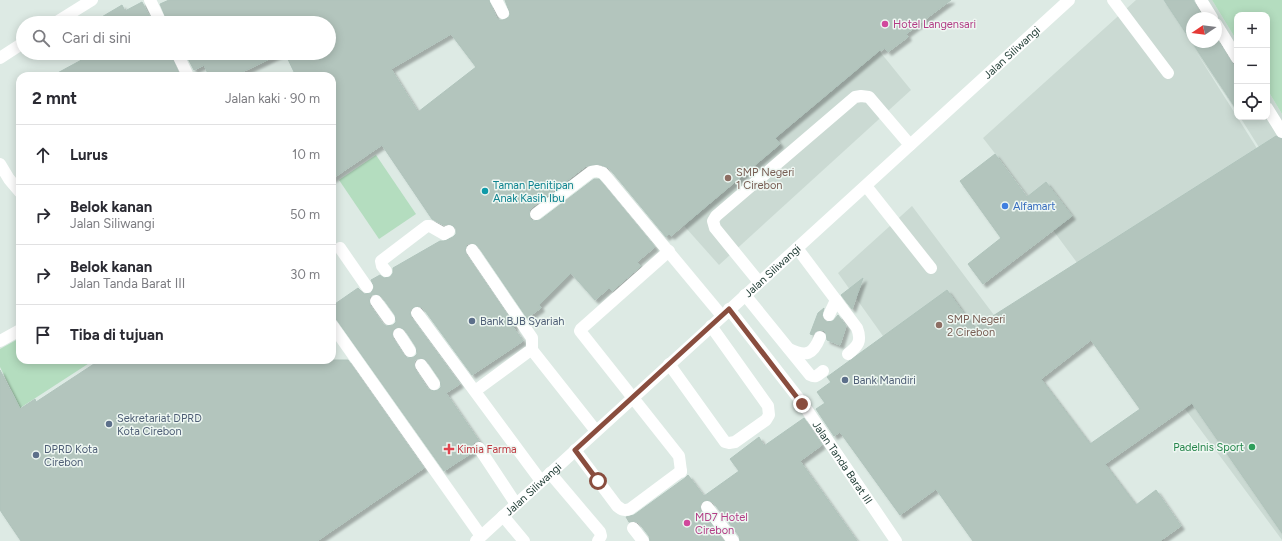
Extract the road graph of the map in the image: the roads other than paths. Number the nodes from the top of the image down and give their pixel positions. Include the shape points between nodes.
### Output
1 (92, 0) edge
2 (150, 0) edge
3 (496, 0) edge
4 (1070, 0) edge
5 (1113, 0) edge
6 (1201, 0) edge
7 (1208, 12) edge
8 (503, 13) dead end
9 (66, 16) edge
10 (158, 16) edge
11 (1222, 34) edge
12 (16, 48) edge
13 (1234, 53) edge
14 (0, 58) edge
15 (180, 60) edge
16 (186, 72) edge
17 (1168, 73) dead end
18 (1270, 113) edge
19 (1282, 132) edge
20 (910, 145) junction
21 (0, 164) edge
22 (866, 186) junction
23 (16, 187) edge
24 (536, 214) dead end
25 (449, 231) dead end
26 (340, 248) dead end
27 (797, 248) junction
28 (472, 250) dead end
29 (669, 251) junction
30 (931, 268) dead end
31 (386, 271) dead end
32 (759, 282) junction
33 (367, 287) dead end
34 (745, 295) junction
35 (836, 300) junction
36 (376, 301) dead end
37 (417, 313) dead end
38 (725, 313) junction
39 (829, 315) dead end
40 (389, 319) dead end
41 (711, 326) junction
42 (16, 332) edge
43 (336, 332) edge
44 (399, 334) dead end
45 (820, 337) dead end
46 (0, 340) edge
47 (789, 349) junction
48 (532, 350) junction
49 (410, 351) dead end
50 (848, 354) dead end
51 (670, 364) junction
52 (421, 365) dead end
53 (823, 371) dead end
54 (434, 384) dead end
55 (475, 391) junction
56 (633, 397) junction
57 (596, 431) junction
58 (479, 448) dead end
59 (575, 450) junction
60 (546, 477) junction
61 (516, 504) junction
62 (707, 507) dead end
63 (503, 516) junction
64 (633, 528) dead end
65 (479, 539) edge
66 (524, 541) edge
67 (598, 541) edge
68 (643, 541) edge
69 (733, 541) edge
70 (896, 541) edge

1 - 9 main road
2 - 10 main road
3 - 8 main road
4 - 20 main road, Jalan Siliwangi
5 - 17 main road
6 - 7 main road
11 - 13 main road
12 - 14 main road
15 - 16 main road
18 - 19 main road
20 - 22 main road, Jalan Siliwangi
20 - 32 main road via 870,97 855,97 716,216 713,221 715,228
21 - 23 main road
22 - 27 main road, Jalan Siliwangi
22 - 30 main road
24 - 29 main road, Jalan Tanda Barat III via 591,172 597,171 603,173
25 - 31 main road via 444,234 427,226 381,261
26 - 33 main road
27 - 32 main road, Jalan Siliwangi
27 - 35 main road
28 - 48 main road via 532,338
29 - 38 main road, Jalan Tanda Barat III
29 - 56 main road via 581,329 582,334
32 - 34 main road, Jalan Siliwangi
34 - 38 main road, Jalan Siliwangi
34 - 47 main road
35 - 39 main road
35 - 50 main road via 860,334 857,347
36 - 40 main road
37 - 55 main road
38 - 41 main road, Jalan Siliwangi
38 - 70 main road, Jalan Tanda Barat III via 802,404
41 - 51 main road, Jalan Siliwangi
41 - 51 main road via 768,406 769,415 766,420 735,442 725,442
42 - 46 main road
43 - 65 main road
44 - 49 main road
45 - 47 main road via 817,346 807,354
47 - 53 main road via 810,375 818,376
48 - 55 main road
48 - 57 main road
51 - 56 main road, Jalan Siliwangi
52 - 54 main road
55 - 60 main road
56 - 57 main road, Jalan Siliwangi
56 - 59 main road via 679,456 681,472 630,509 621,510
57 - 59 main road, Jalan Siliwangi
58 - 61 main road
59 - 60 main road, Jalan Siliwangi
60 - 61 main road, Jalan Siliwangi
60 - 67 main road via 600,532
61 - 63 main road, Jalan Siliwangi
62 - 69 main road
63 - 65 main road, Jalan Siliwangi
63 - 66 main road
64 - 68 main road

